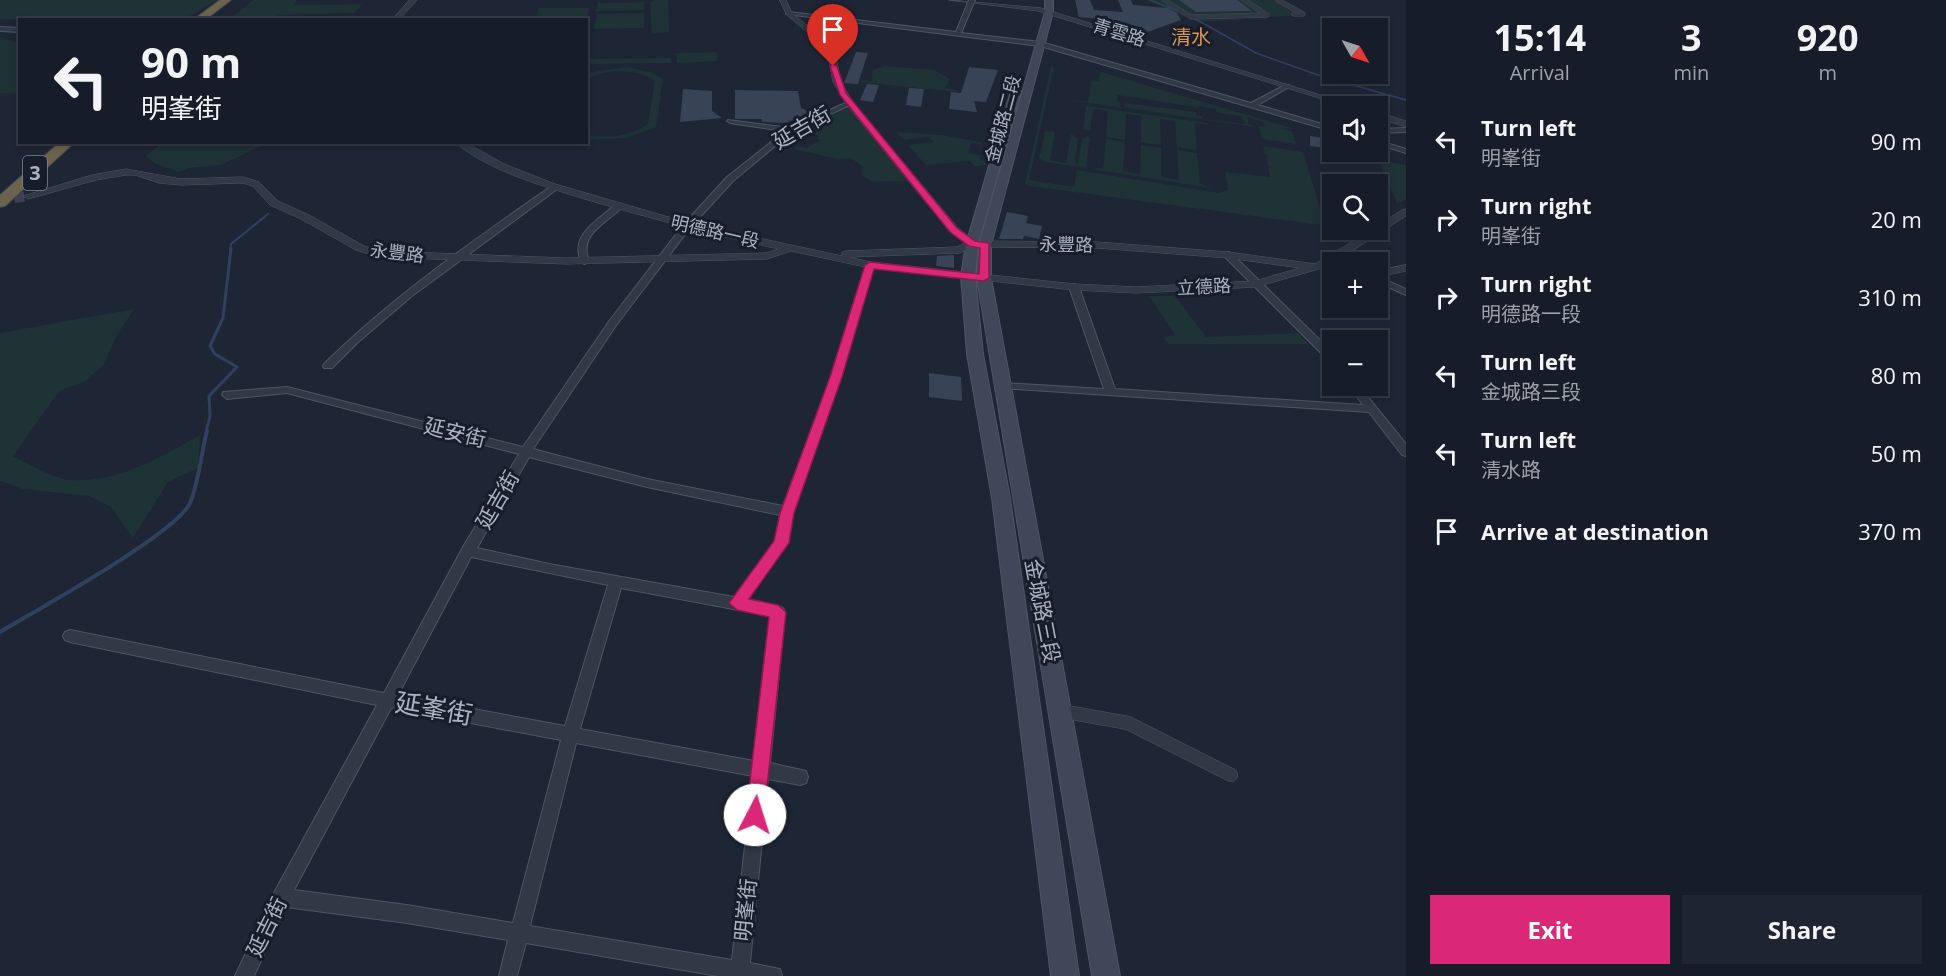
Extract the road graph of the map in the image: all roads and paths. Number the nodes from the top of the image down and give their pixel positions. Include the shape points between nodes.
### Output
1 (414, 0) edge
2 (783, 0) edge
3 (952, 0) edge
4 (1049, 0) edge
5 (1164, 0) edge
6 (1244, 0) edge
7 (1278, 0) edge
8 (971, 1) edge
9 (230, 3) edge
10 (1043, 7) edge
11 (789, 14) junction
12 (1294, 14) dead end
13 (202, 18) edge
14 (216, 18) edge
15 (397, 18) edge
16 (0, 30) edge
17 (18, 30) edge
18 (958, 33) junction
19 (1035, 43) junction
20 (1287, 86) junction
21 (1322, 97) edge
22 (850, 103) junction
23 (1254, 105) junction
24 (1388, 118) edge
25 (730, 121) dead end
26 (1406, 124) edge
27 (1322, 126) edge
28 (791, 130) junction
29 (1406, 130) edge
30 (1388, 131) edge
31 (67, 144) edge
32 (462, 144) edge
33 (1388, 145) edge
34 (1406, 151) edge
35 (556, 187) junction
36 (28, 196) tunnel mouth
37 (0, 203) edge
38 (618, 207) junction
39 (1406, 212) edge
40 (687, 226) junction
41 (979, 245) junction
42 (789, 249) junction
43 (1344, 252) edge
44 (819, 255) junction
45 (1228, 255) junction
46 (458, 257) junction
47 (661, 260) junction
48 (585, 261) junction
49 (870, 265) junction
50 (1322, 265) edge
51 (1322, 266) edge
52 (1406, 268) edge
53 (1388, 272) edge
54 (976, 277) junction
55 (1256, 284) junction
56 (1388, 284) edge
57 (1074, 287) junction
58 (1406, 291) edge
59 (1322, 348) edge
60 (328, 366) dead end
61 (1003, 386) junction
62 (1112, 393) junction
63 (227, 395) dead end
64 (1362, 396) edge
65 (1373, 409) junction
66 (526, 451) junction
67 (1406, 453) edge
68 (787, 513) junction
69 (468, 551) junction
70 (616, 582) junction
71 (737, 603) junction
72 (70, 636) dead end
73 (386, 700) junction
74 (1060, 711) junction
75 (570, 736) junction
76 (759, 771) junction
77 (1231, 775) dead end
78 (800, 777) dead end
79 (281, 897) junction
80 (520, 934) junction
81 (740, 971) junction
82 (244, 976) edge
83 (508, 976) edge
84 (773, 976) edge
85 (1065, 976) edge
86 (1106, 976) edge

1 - 15 street
2 - 11 street
3 - 8 street, 青雲路
4 - 10 main road, 金城路二段
5 - 6 street via 1191,18 1267,15
7 - 12 street via 1303,14
8 - 10 street, 青雲路
8 - 18 street
9 - 13 highway
9 - 14 highway
10 - 19 main road, 金城路二段
10 - 20 street, 青雲路
11 - 18 street
11 - 22 street via 830,48 837,82
16 - 17 street
18 - 19 street
19 - 23 street
19 - 41 main road, 金城路二段
20 - 21 street, 青雲路
20 - 23 street
22 - 28 street, 延吉街
22 - 41 street via 954,230
23 - 27 street
24 - 26 street
25 - 28 street
28 - 40 street, 延吉街 via 730,179
29 - 30 street
31 - 37 highway, 3
32 - 35 street, 明德路一段 via 501,166
33 - 34 street
35 - 38 street, 明德路一段
35 - 46 street
36 - 46 street, 永豐路 via 126,172 181,182 243,180 256,184 274,203 360,248 394,256
38 - 40 street, 明德路一段
38 - 48 street via 585,237 581,251
39 - 43 street, 立德路
40 - 42 street, 明德路一段
40 - 47 street, 延吉街
41 - 44 street, 永豐路 via 959,250
41 - 45 street, 永豐路 via 1075,244
41 - 54 main road, 金城路三段
42 - 44 street, 明德路一段
42 - 47 street, 永豐路 via 767,256
44 - 49 street, 明德路一段
45 - 50 street, 永豐路
45 - 55 street
46 - 48 street, 永豐路
46 - 60 street via 363,330
47 - 48 street, 永豐路
47 - 66 street, 延吉街 via 613,322
49 - 54 street, 明德路一段
49 - 68 street via 836,377
51 - 55 street, 立德路
52 - 53 street
54 - 57 street, 立德路
54 - 61 main road, 金城路三段
54 - 85 main road, 金城路三段 via 975,354 1001,498
55 - 57 street, 立德路 via 1170,290
55 - 59 street
56 - 58 street
57 - 62 street
61 - 62 street
61 - 74 main road, 金城路三段
62 - 65 street
63 - 66 street, 延安街 via 287,390
64 - 65 street
65 - 67 street
66 - 68 street, 延安街 via 647,483
66 - 69 street, 延吉街
68 - 71 street via 781,543
69 - 70 street
69 - 73 street, 延吉街
70 - 71 street
70 - 75 street
71 - 76 street, 明峯街 via 778,612
72 - 73 street, 延峯街
73 - 75 street, 延峯街
73 - 79 street, 延吉街
74 - 77 street via 1128,723
74 - 86 main road, 金城路三段
75 - 76 street, 延峯街 via 636,745
75 - 80 street
76 - 78 street, 延峯街
76 - 81 street, 明峯街
79 - 80 street
79 - 82 street, 延吉街
80 - 81 street
80 - 83 street
81 - 84 street

